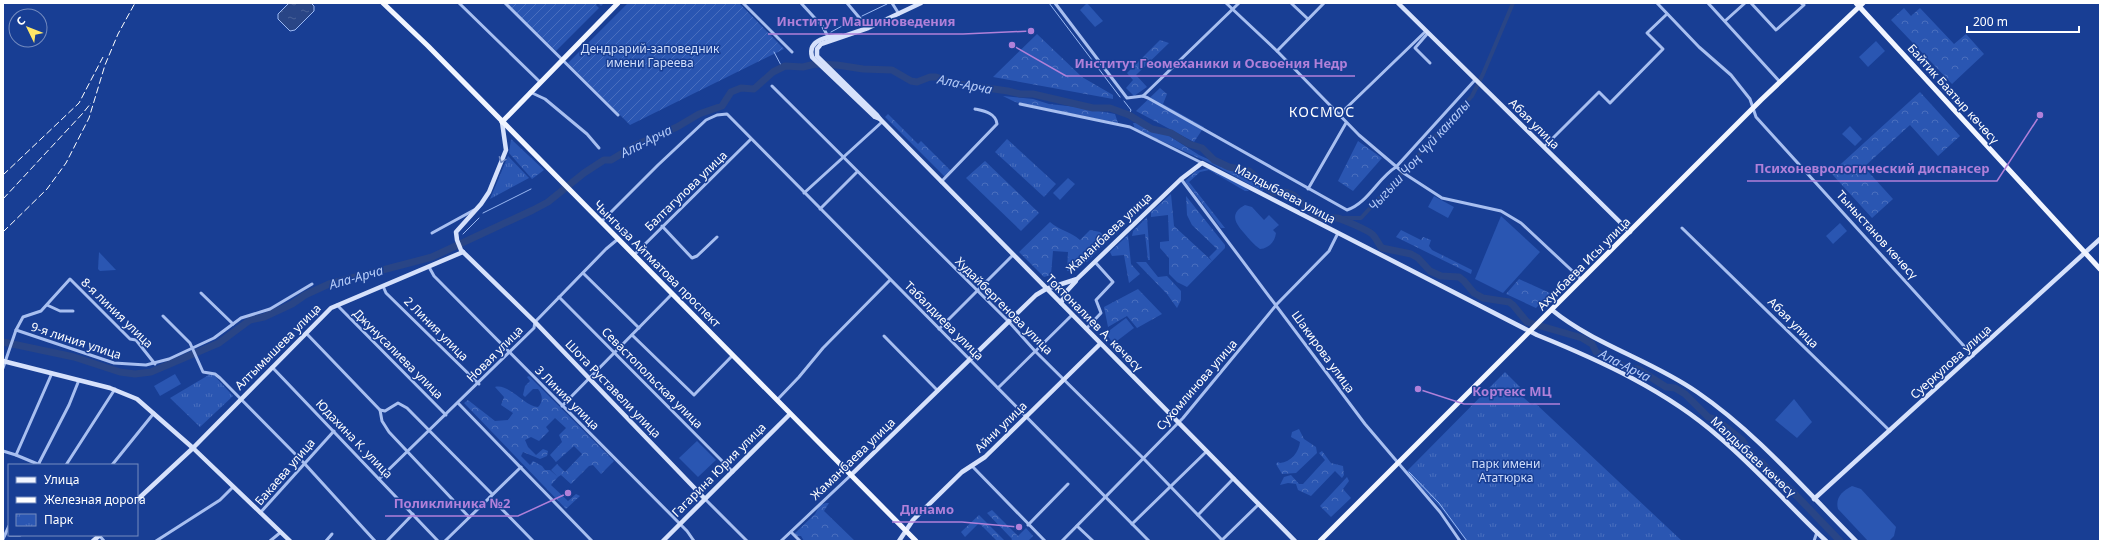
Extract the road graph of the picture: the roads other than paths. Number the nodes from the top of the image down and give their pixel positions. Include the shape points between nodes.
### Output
1 (382, 3) edge
2 (459, 3) edge
3 (505, 3) edge
4 (618, 3) edge
5 (743, 3) edge
6 (801, 3) edge
7 (847, 3) edge
8 (892, 3) edge
9 (921, 3) edge
10 (1055, 3) edge
11 (1226, 3) edge
12 (1239, 3) edge
13 (1292, 3) edge
14 (1324, 3) edge
15 (1398, 3) edge
16 (1656, 3) edge
17 (1708, 3) edge
18 (1745, 3) edge
19 (1752, 3) edge
20 (1760, 3) edge
21 (1801, 3) edge
22 (1860, 4) edge
23 (1755, 7) junction
24 (1232, 10) junction
25 (899, 14) junction
26 (1667, 14) junction
27 (1308, 19) junction
28 (1724, 21) junction
29 (868, 28) junction
30 (1427, 32) junction
31 (844, 36) junction
32 (828, 37) junction
33 (1276, 51) junction
34 (792, 52) dead end
35 (814, 53) junction
36 (562, 60) junction
37 (1430, 63) dead end
38 (540, 82) junction
39 (1478, 82) junction
40 (1780, 82) junction
41 (772, 86) dead end
42 (530, 92) junction
43 (1143, 96) junction
44 (1020, 104) dead end
45 (975, 109) dead end
46 (1753, 109) junction
47 (1339, 115) junction
48 (618, 116) dead end
49 (881, 120) junction
50 (502, 122) junction
51 (1346, 123) junction
52 (751, 139) junction
53 (1544, 147) junction
54 (599, 148) dead end
55 (843, 158) junction
56 (1202, 163) junction
57 (1396, 166) junction
58 (857, 172) junction
59 (1181, 179) junction
60 (941, 182) junction
61 (1308, 189) junction
62 (804, 193) junction
63 (820, 209) junction
64 (476, 211) junction
65 (601, 222) junction
66 (662, 226) junction
67 (1682, 228) dead end
68 (1630, 232) junction
69 (432, 233) dead end
70 (1338, 233) junction
71 (717, 237) dead end
72 (2100, 239) edge
73 (618, 240) junction
74 (462, 251) junction
75 (2085, 253) junction
76 (634, 255) junction
77 (1013, 255) junction
78 (1095, 262) junction
79 (429, 267) junction
80 (2100, 270) edge
81 (583, 273) junction
82 (1077, 279) junction
83 (890, 280) junction
84 (1582, 280) junction
85 (312, 284) dead end
86 (383, 286) junction
87 (1046, 289) junction
88 (978, 292) junction
89 (200, 293) dead end
90 (672, 294) junction
91 (559, 297) junction
92 (1060, 303) junction
93 (1276, 304) junction
94 (47, 305) junction
95 (337, 305) junction
96 (1552, 310) junction
97 (73, 311) dead end
98 (1072, 315) junction
99 (163, 316) dead end
100 (535, 322) junction
101 (1009, 322) junction
102 (233, 324) junction
103 (639, 328) junction
104 (939, 329) junction
105 (1086, 329) junction
106 (16, 330) junction
107 (1532, 330) junction
108 (306, 333) junction
109 (632, 336) junction
110 (884, 336) dead end
111 (1100, 344) junction
112 (192, 348) junction
113 (1035, 351) junction
114 (509, 353) junction
115 (615, 353) junction
116 (733, 355) junction
117 (1973, 356) junction
118 (971, 359) junction
119 (4, 361) edge
120 (155, 364) junction
121 (272, 367) junction
122 (3, 368) edge
123 (52, 373) junction
124 (589, 378) junction
125 (1064, 379) junction
126 (78, 380) junction
127 (478, 384) junction
128 (998, 388) junction
129 (115, 389) junction
130 (938, 391) junction
131 (240, 400) junction
132 (776, 400) junction
133 (458, 404) junction
134 (562, 406) junction
135 (380, 410) junction
136 (154, 413) junction
137 (790, 414) junction
138 (446, 415) junction
139 (1026, 417) junction
140 (1178, 423) junction
141 (334, 431) junction
142 (430, 431) junction
143 (1890, 431) junction
144 (193, 448) junction
145 (3, 451) edge
146 (1207, 451) junction
147 (408, 452) junction
148 (16, 455) junction
149 (1143, 458) junction
150 (304, 463) junction
151 (1398, 463) junction
152 (39, 464) edge
153 (67, 464) edge
154 (113, 464) edge
155 (972, 466) junction
156 (521, 467) junction
157 (733, 472) junction
158 (851, 475) junction
159 (1234, 478) junction
160 (379, 479) junction
161 (1068, 484) dead end
162 (1170, 486) junction
163 (233, 487) junction
164 (491, 496) junction
165 (1106, 497) junction
166 (138, 499) edge
167 (705, 499) junction
168 (1814, 499) junction
169 (1259, 504) junction
170 (260, 513) junction
171 (413, 514) junction
172 (1198, 516) junction
173 (469, 517) junction
174 (680, 524) junction
175 (1132, 524) junction
176 (1028, 525) junction
177 (1077, 526) junction
178 (905, 531) junction
179 (281, 532) junction
180 (791, 532) junction
181 (1817, 532) junction
182 (8, 534) edge
183 (332, 534) dead end
184 (4, 540) edge
185 (1221, 540) edge
186 (156, 541) edge
187 (270, 541) edge
188 (290, 541) edge
189 (326, 541) edge
190 (375, 541) edge
191 (387, 541) edge
192 (438, 541) edge
193 (445, 541) edge
194 (534, 541) edge
195 (592, 541) edge
196 (663, 541) edge
197 (694, 541) edge
198 (747, 541) edge
199 (781, 541) edge
200 (800, 541) edge
201 (899, 541) edge
202 (916, 541) edge
203 (1045, 541) edge
204 (1062, 541) edge
205 (1093, 541) edge
206 (1149, 541) edge
207 (1295, 541) edge
208 (1320, 541) edge
209 (1460, 541) edge
210 (1814, 541) edge
211 (1826, 541) edge
212 (1856, 541) edge

1 - 50 main road, Чынгыза Айтматова проспект
2 - 38 street
3 - 36 street
4 - 36 main road
5 - 34 street
6 - 32 street via 823,27
7 - 29 street
8 - 25 street
9 - 25 street
10 - 43 street via 1124,95 1127,98
11 - 24 street
12 - 24 street
13 - 27 street
14 - 27 street
15 - 30 street, Абая улица
16 - 26 street, Тыныстанов көчөсү
17 - 28 street
18 - 28 street
19 - 23 street
20 - 23 street
21 - 23 street via 1804,5 1776,30
22 - 40 main road, Ахунбаева Исы улица
22 - 75 main road, Байтик Баатыр көчөсү
24 - 33 street
24 - 43 street
25 - 29 street
26 - 46 street, Тыныстанов көчөсү via 1730,75 1750,98
26 - 53 street via 1648,33 1663,49 1610,103 1599,92
27 - 33 street
28 - 40 street
29 - 31 street
30 - 37 street via 1415,48
30 - 39 street, Абая улица
30 - 47 street
31 - 32 street
31 - 35 street via 822,44
32 - 35 street via 815,43
33 - 47 street
35 - 49 street, Токтоналиев А. көчөсү
36 - 38 main road
36 - 48 street
38 - 42 main road
39 - 53 street, Абая улица
39 - 57 street
40 - 46 main road, Ахунбаева Исы улица
41 - 55 street, Худайбергенова улица
42 - 50 main road
42 - 54 street via 545,99 587,134
43 - 61 street, Малдыбаева улица
44 - 56 street, Малдыбаева улица via 1130,127
45 - 60 street via 988,112 997,124
46 - 68 main road, Ахунбаева Исы улица
46 - 117 street, Тыныстанов көчөсү via 1756,116
47 - 51 street
49 - 55 street
49 - 60 street, Токтоналиев А. көчөсү
50 -> 64 street via 506,150 489,192
50 - 65 main road, Чынгыза Айтматова проспект
51 - 57 street
51 - 61 street
52 - 62 street, Табалдиева улица
52 - 65 street, Табалдиева улица via 727,114 706,120
52 - 66 street, Балтагулова улица
53 - 68 street, Абая улица
55 - 58 street, Худайбергенова улица
55 - 62 street
56 - 59 street, Жаманбаева улица
56 - 70 street, Малдыбаева улица
57 - 61 street, Малдыбаева улица via 1359,204 1347,210
57 - 84 street via 1442,198 1487,207 1521,223
58 - 63 street
58 - 88 street, Худайбергенова улица
59 - 78 street, Жаманбаева улица
59 - 93 street, Шакирова улица
60 - 77 street, Токтоналиев А. көчөсү
62 - 63 street, Табалдиева улица
63 - 83 street, Табалдиева улица
64 - 69 street via 469,212
64 - 74 street via 457,230 457,240
65 - 73 main road, Чынгыза Айтматова проспект
66 - 71 street via 692,258
66 - 76 street, Балтагулова улица
67 - 143 street, Абая улица
68 - 84 main road, Ахунбаева Исы улица
70 - 93 street, Сухомлинова улица via 1329,251
70 - 107 street, Малдыбаева улица
72 - 75 street, Суеркулова улица
73 - 76 main road, Чынгыза Айтматова проспект
73 - 81 street, Новая улица
74 - 79 street, Алтымышева улица
74 - 100 street, Шота Руставели улица
75 - 80 main road, Байтик Баатыр көчөсү
75 - 117 street, Суеркулова улица
76 - 90 main road, Чынгыза Айтматова проспект
77 - 87 street, Токтоналиев А. көчөсү
77 - 88 street
78 - 82 street, Жаманбаева улица
78 - 105 street via 1113,282 1096,300 1101,313
79 - 86 street, Алтымышева улица
79 - 114 street, 3 Линия улица via 434,276
81 - 91 street, Новая улица
81 - 103 street
82 - 87 street, Жаманбаева улица
82 - 92 street
83 - 104 street, Табалдиева улица
83 - 132 street
84 - 96 main road, Ахунбаева Исы улица
85 - 102 street, 9-я линия улица via 275,306 244,317
86 - 95 street, Алтымышева улица
86 - 127 street, 2 Линия улица via 386,293
87 - 92 street, Токтоналиев А. көчөсү
87 - 101 street, Жаманбаева улица via 1036,295
88 - 101 street, Худайбергенова улица
88 - 104 street
89 - 102 street
90 - 103 street
90 - 116 main road, Чынгыза Айтматова проспект
91 - 100 street, Новая улица
91 - 115 street, Севастопольская улица
92 - 98 street, Токтоналиев А. көчөсү
93 - 140 street, Сухомлинова улица
93 - 151 street, Шакирова улица via 1365,424
94 - 97 street via 60,311
94 - 106 street, 8-я линия улица via 40,311 23,317
94 - 120 street, 8-я линия улица via 70,279 130,339 136,340
95 - 108 street, Алтымышева улица
95 - 138 street, Джунусалиева улица
96 - 107 main road, Ахунбаева Исы улица
96 - 168 street, Малдыбаев көчөсү via 1579,330 1664,372 1698,393 1743,428
98 - 105 street, Токтоналиев А. көчөсү
98 - 113 street
99 - 112 street
100 - 114 street, Новая улица via 534,328
100 - 124 street, Шота Руставели улица
101 - 113 street, Худайбергенова улица
101 - 118 street, Жаманбаева улица
102 - 112 street, 9-я линия улица via 214,338
103 - 109 street
104 - 118 street, Табалдиева улица
105 - 111 street, Токтоналиев А. көчөсү
106 - 119 street, 9-я линия улица
106 - 120 street, 9-я линия улица via 114,363 138,366
107 - 151 main road, Ахунбаева Исы улица
107 - 181 street, Малдыбаев көчөсү via 1578,351 1682,408 1729,445
108 - 121 street, Алтымышева улица
108 - 135 street
109 - 115 street
109 - 116 street via 694,395
110 - 130 street
111 - 125 street, Айни улица
111 - 140 street, Токтоналиев А. көчөсү
112 - 120 street, 9-я линия улица
112 - 131 street via 202,372 217,375
113 - 125 street, Худайбергенова улица
113 - 128 street
114 - 127 street, Новая улица
114 - 134 street, 3 Линия улица
115 - 124 street
115 - 157 street, Севастопольская улица
116 - 132 main road, Чынгыза Айтматова проспект
117 - 143 street, Суеркулова улица
118 - 128 street, Табалдиева улица
118 - 130 street, Жаманбаева улица
119 - 122 street, 9-я линия улица
119 - 123 street
121 - 131 street, Алтымышева улица
121 - 141 street, Юдахина К. улица
123 - 126 street
123 - 148 street
124 - 134 street
124 - 167 street, Шота Руставели улица
125 - 139 street, Айни улица
125 - 149 street, Худайбергенова улица
126 - 129 street
126 - 152 street via 69,405
127 - 133 street, Новая улица
128 - 139 street, Табалдиева улица
129 - 136 street via 137,400
129 - 153 street
130 - 158 street, Жаманбаева улица
131 - 144 street, Алтымышева улица
131 - 150 street
132 - 137 main road, Чынгыза Айтматова проспект
133 - 138 street, Новая улица
133 - 156 street, Джунусалиева улица
134 - 174 street, 3 Линия улица
135 - 142 street via 385,411 398,403 402,404
135 - 147 street via 382,421 389,432
136 - 144 street
136 - 154 street
137 - 157 street, Гагарина Юрия улица
137 - 158 main road, Чынгыза Айтматова проспект
138 - 142 street, Новая улица
139 - 155 street, Айни улица via 981,461
139 - 165 street, Табалдиева улица
140 - 146 street, Токтоналиев А. көчөсү
140 - 149 street, Сухомлинова улица
141 - 150 street, Бакаева улица
141 - 160 street, Юдахина К. улица
142 - 147 street, Новая улица
142 - 164 street
143 - 168 street, Суеркулова улица
144 - 163 street
144 - 166 street, Алтымышева улица
145 - 148 street
146 - 159 street, Токтоналиев А. көчөсү
146 - 162 street
147 - 160 street, Новая улица
147 - 173 street
148 - 152 street
149 - 162 street, Худайбергенова улица
149 - 165 street, Сухомлинова улица
150 - 170 street, Бакаева улица
150 - 190 street
151 - 208 main road, Ахунбаева Исы улица
151 - 209 street, Шакирова улица
155 - 176 street
155 - 178 street, Айни улица via 947,486
156 - 164 street
156 - 195 street, Джунусалиева улица
157 - 167 street, Гагарина Юрия улица
158 - 178 main road, Чынгыза Айтматова проспект
158 - 180 street, Жаманбаева улица
159 - 169 street, Токтоналиев А. көчөсү
159 - 172 street
160 - 171 street, Юдахина К. улица
161 - 176 street
162 - 172 street, Худайбергенова улица
162 - 175 street
163 - 170 street
163 - 186 street via 220,500
164 - 173 street
164 - 194 street
165 - 175 street, Табалдиева улица
165 - 177 street, Сухомлинова улица
167 - 174 street, Гагарина Юрия улица
167 - 198 street, Шота Руставели улица
168 - 212 street
169 - 185 street
169 - 207 street, Токтоналиев А. көчөсү
170 - 179 street, Бакаева улица
171 - 191 street
171 - 192 street, Юдахина К. улица
172 - 185 street, Худайбергенова улица
173 - 193 street
174 - 196 street, Гагарина Юрия улица
174 - 197 street, 3 Линия улица
175 - 206 street, Табалдиева улица
176 - 203 street
177 - 204 street, Сухомлинова улица
177 - 205 street
178 - 201 street, Айни улица
178 - 202 main road, Чынгыза Айтматова проспект
179 - 187 street
179 - 188 street, Бакаева улица
180 - 199 street, Жаманбаева улица
180 - 200 street
181 - 210 street
181 - 211 street, Малдыбаев көчөсү
182 - 184 street
183 - 189 street

